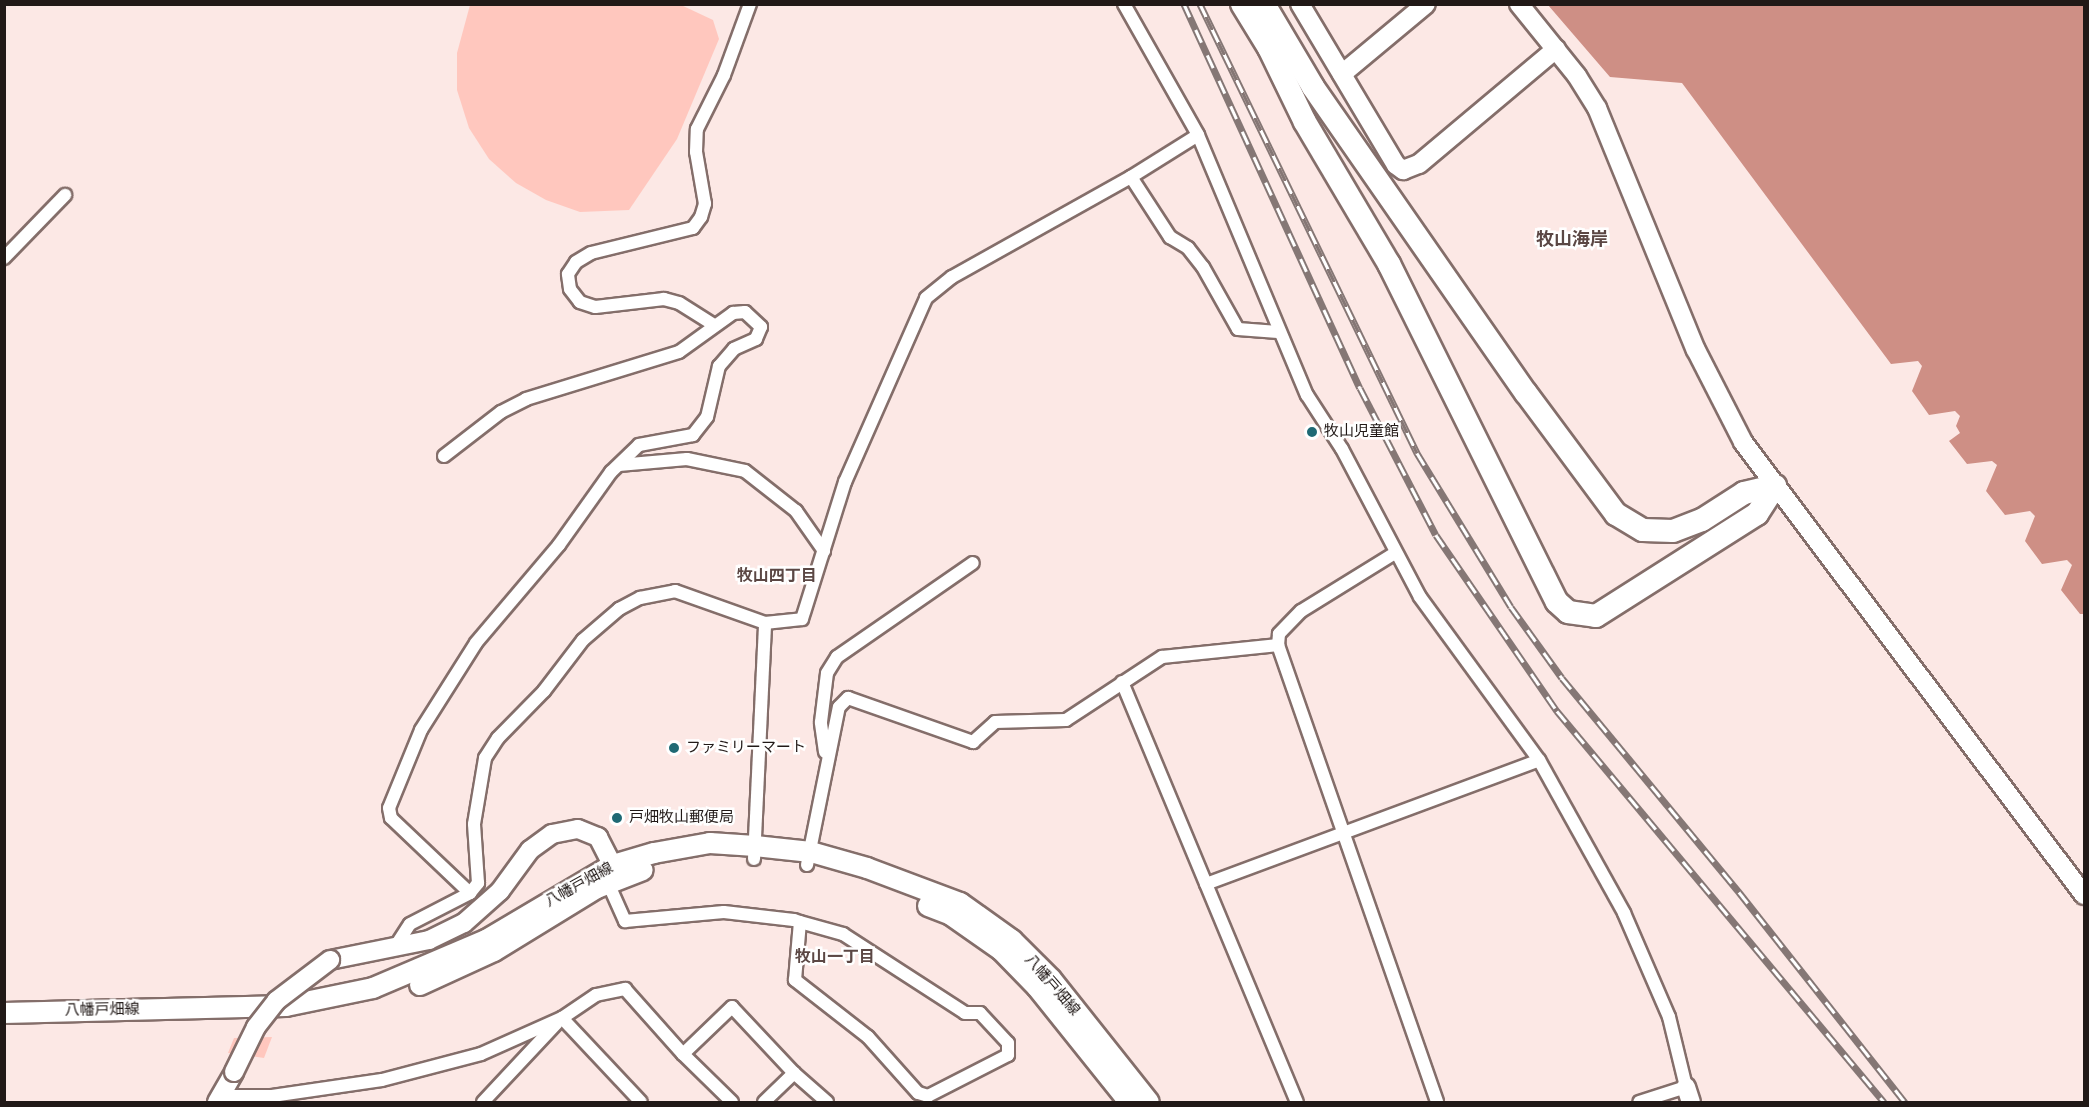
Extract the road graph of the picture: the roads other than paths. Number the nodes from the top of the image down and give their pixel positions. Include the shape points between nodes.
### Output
1 (750, 4) edge
2 (1124, 4) edge
3 (1242, 4) edge
4 (1264, 4) edge
5 (1300, 4) edge
6 (1426, 4) edge
7 (1519, 4) edge
8 (1556, 49) junction
9 (1342, 74) junction
10 (1198, 135) junction
11 (1131, 177) junction
12 (65, 195) dead end
13 (4, 258) edge
14 (714, 325) junction
15 (1278, 332) junction
16 (444, 456) dead end
17 (619, 465) junction
18 (1775, 486) junction
19 (824, 551) junction
20 (1395, 553) junction
21 (973, 563) dead end
22 (765, 622) junction
23 (1278, 645) junction
24 (1122, 682) junction
25 (1539, 760) junction
26 (826, 762) junction
27 (1343, 833) junction
28 (754, 852) junction
29 (809, 858) junction
30 (613, 875) junction
31 (1206, 884) junction
32 (470, 893) junction
33 (2085, 895) edge
34 (800, 922) junction
35 (395, 947) junction
36 (4, 1013) edge
37 (562, 1018) junction
38 (4, 1026) edge
39 (683, 1054) junction
40 (794, 1073) junction
41 (1689, 1095) edge
42 (219, 1099) edge
43 (483, 1102) edge
44 (641, 1102) edge
45 (732, 1102) edge
46 (764, 1102) edge
47 (827, 1102) edge
48 (1129, 1102) edge
49 (1149, 1102) edge
50 (1296, 1102) edge
51 (1437, 1102) edge
52 (1639, 1102) edge

1 - 14 street via 724,75 697,129 696,152 705,204 701,217 693,228 591,253 576,262 568,274 570,289 580,302 595,306 664,299 679,303
2 - 10 street
3 - 18 highway via 1269,48 1305,122 1389,264 1549,590 1568,612 1596,616 1757,514
4 - 18 highway via 1313,87 1526,393 1616,514 1643,530 1673,531 1702,520 1744,493
5 - 9 street
6 - 9 street
7 - 8 street
8 - 9 street via 1411,170 1396,165
8 - 18 street via 1597,108 1613,140 1719,398 1743,442
10 - 11 street
10 - 15 street
11 - 15 street via 1164,229 1203,267 1238,329
11 - 19 street via 952,277 926,298 845,482
12 - 13 street
14 - 16 street via 679,352 526,399 501,412
14 - 17 street via 734,313 745,312 761,327 756,339 734,349 719,366 707,417 693,435 639,445
15 - 20 street via 1307,395 1342,449
17 - 19 street via 687,459 745,471 796,512
17 - 32 street via 476,644 421,730 389,808 391,818
18 - 33 street
19 - 22 street via 802,619
20 - 23 street via 1301,611 1279,634
20 - 25 street via 1420,597
21 - 26 street via 837,657 827,673
22 - 28 street
22 - 32 street via 675,591 640,598 619,609 583,640 544,691 498,738 485,759 474,824 478,883
23 - 24 street via 1162,657
23 - 27 street
24 - 26 street via 1066,720 995,723 973,742 848,698 839,706
24 - 31 street
25 - 27 street
25 - 41 street via 1624,913 1657,987
26 - 29 street
27 - 31 street
27 - 51 street
28 - 29 main road, 八幡戸畑線
28 - 30 main road, 八幡戸畑線
29 - 48 main road, 八幡戸畑線 via 951,915 1001,950 1037,987
29 - 49 main road, 八幡戸畑線 via 867,868 960,903 1012,940 1051,979
30 - 34 street via 625,921 723,912
30 - 35 street via 598,837 578,829 552,834 530,850 500,891 464,923 429,940
30 - 36 main road, 八幡戸畑線 via 486,940 373,988 286,1006
30 - 38 main road, 八幡戸畑線 via 494,951 378,1001 288,1019
31 - 50 street
32 - 35 street via 410,924
34 - 34 street via 843,934 965,1013 980,1012 1008,1043 1008,1055 928,1096 918,1093 868,1037 795,980
35 - 42 street, bridge via 330,960 276,1001 256,1027
37 - 39 street via 596,995 626,988
37 - 42 street via 481,1054 382,1080 272,1096
37 - 43 street
37 - 44 street
39 - 40 street via 732,1007
39 - 45 street
40 - 46 street
40 - 47 street
41 - 52 street

